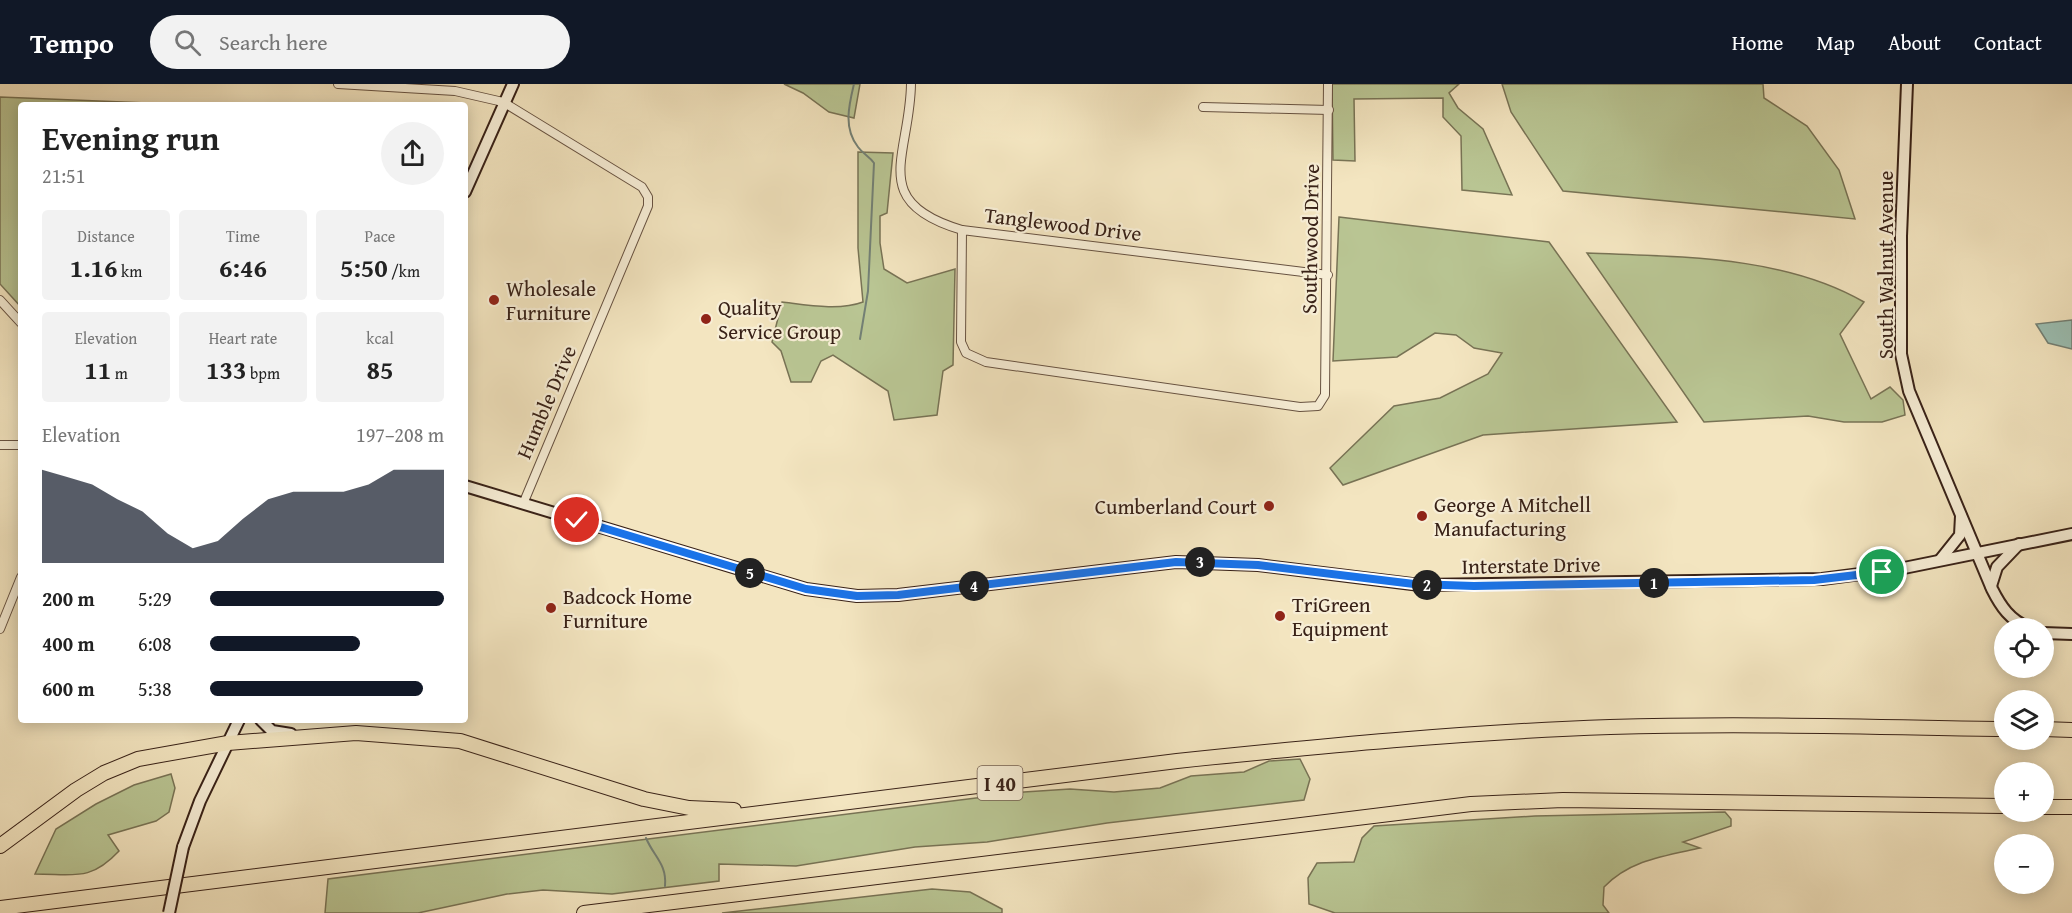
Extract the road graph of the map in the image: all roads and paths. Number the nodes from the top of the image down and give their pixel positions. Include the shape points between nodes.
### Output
1 (338, 84) edge
2 (513, 84) edge
3 (911, 84) edge
4 (1328, 84) edge
5 (1907, 84) edge
6 (503, 102) junction
7 (1203, 107) dead end
8 (1329, 110) junction
9 (468, 185) edge
10 (962, 230) junction
11 (1328, 275) junction
12 (0, 300) edge
13 (18, 320) edge
14 (1325, 395) joint
15 (0, 445) edge
16 (18, 445) edge
17 (468, 487) edge
18 (522, 504) junction
19 (1960, 510) junction
20 (2072, 534) edge
21 (2019, 544) junction
22 (1978, 552) junction
23 (1940, 560) junction
24 (18, 584) edge
25 (1991, 587) junction
26 (2011, 618) edge
27 (0, 629) edge
28 (2054, 633) edge
29 (2072, 634) edge
30 (238, 723) edge
31 (264, 723) edge
32 (1994, 729) edge
33 (2054, 729) edge
34 (2072, 730) edge
35 (309, 738) junction
36 (228, 743) junction
37 (1994, 806) edge
38 (2054, 807) edge
39 (2072, 807) edge
40 (775, 811) junction
41 (0, 846) edge
42 (0, 908) edge
43 (169, 913) edge
44 (584, 913) edge

1 - 6 street, Humble Drive via 455,91
2 - 6 main road
3 - 10 street via 899,173 901,188 909,202 934,222
4 - 8 street, Southwood Drive
5 - 19 main road, South Walnut Avenue via 1901,354 1909,391
6 - 9 main road
6 - 18 street, Humble Drive via 642,187 648,197 648,206
7 - 8 street
8 - 11 street, Southwood Drive
10 - 11 street, Tanglewood Drive
10 - 14 street, Tanglewood Drive via 959,327 966,353 976,359 1300,407 1318,406
11 - 14 street, Southwood Drive
12 - 13 street
15 - 16 street
17 - 18 main road, Interstate Drive
18 - 23 main road, Interstate Drive via 806,589 857,596 898,595 1176,562 1258,565 1414,584 1474,586 1822,579 1861,576
19 - 22 main road, South Walnut Avenue
19 - 23 main road via 1960,535
20 - 21 main road, Interstate Drive
21 - 22 main road, Interstate Drive
21 - 25 main road via 1997,567
22 - 23 main road, Interstate Drive
22 - 25 main road, South Walnut Avenue
24 - 27 street
25 - 26 main road, South Walnut Avenue
28 - 29 main road
30 - 36 main road
31 - 35 main road via 272,731
32 - 40 highway, I 40 via 1748,725 1451,735 1177,761
33 - 34 highway
35 - 36 highway
35 - 40 highway via 356,733 459,741 644,799 689,808
36 - 41 highway via 138,759 104,773
36 - 43 main road, bridge via 183,847
37 - 44 highway via 1563,800 1472,804
38 - 39 highway
40 - 42 highway, I 40

